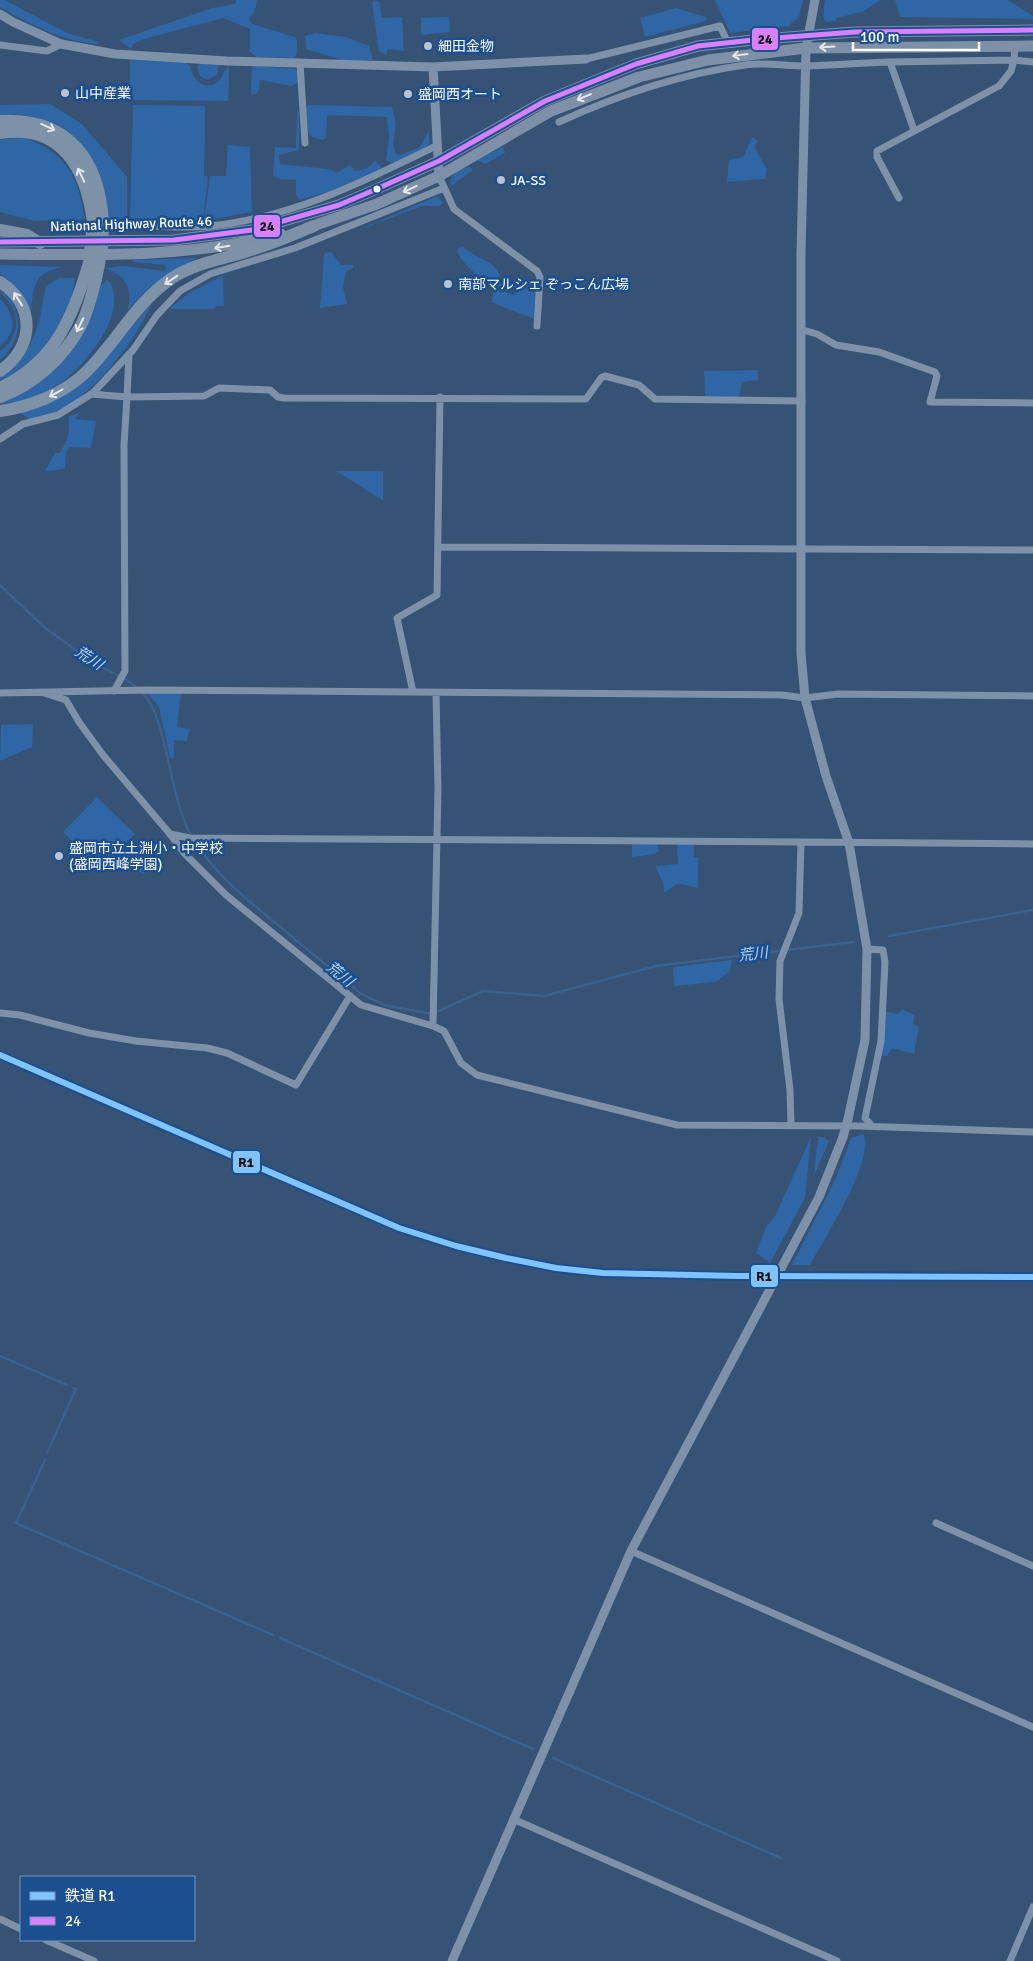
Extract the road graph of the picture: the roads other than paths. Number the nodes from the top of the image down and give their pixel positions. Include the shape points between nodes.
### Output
1 (815, 0) edge
2 (0, 14) edge
3 (1033, 30) edge
4 (807, 36) junction
5 (728, 43) junction
6 (61, 44) junction
7 (0, 45) edge
8 (1015, 46) junction
9 (1033, 46) edge
10 (806, 48) junction
11 (586, 59) joint
12 (1014, 60) junction
13 (890, 62) junction
14 (1033, 62) edge
15 (300, 63) junction
16 (806, 66) junction
17 (433, 67) junction
18 (0, 121) edge
19 (559, 122) dead end
20 (914, 130) junction
21 (0, 133) edge
22 (305, 143) dead end
23 (438, 146) junction
24 (439, 161) junction
25 (439, 176) junction
26 (444, 188) junction
27 (899, 198) dead end
28 (98, 222) junction
29 (134, 225) dead end
30 (314, 226) junction
31 (0, 230) edge
32 (0, 242) edge
33 (40, 243) junction
34 (0, 254) edge
35 (90, 279) junction
36 (0, 282) edge
37 (537, 326) dead end
38 (803, 330) junction
39 (129, 355) junction
40 (0, 370) edge
41 (0, 388) edge
42 (91, 394) junction
43 (0, 397) edge
44 (127, 397) junction
45 (440, 397) junction
46 (802, 402) junction
47 (1033, 404) edge
48 (0, 411) edge
49 (0, 439) edge
50 (439, 547) junction
51 (801, 549) junction
52 (1033, 550) edge
53 (114, 691) junction
54 (41, 692) junction
55 (413, 692) junction
56 (0, 693) edge
57 (436, 693) junction
58 (1033, 696) edge
59 (805, 698) junction
60 (170, 834) junction
61 (438, 840) junction
62 (801, 842) junction
63 (849, 843) junction
64 (1033, 844) edge
65 (867, 949) junction
66 (350, 996) junction
67 (0, 1013) edge
68 (434, 1018) junction
69 (791, 1124) junction
70 (872, 1126) junction
71 (1033, 1132) edge
72 (936, 1523) dead end
73 (631, 1551) junction
74 (1033, 1566) edge
75 (1033, 1727) edge
76 (513, 1819) junction
77 (1033, 1907) edge
78 (0, 1919) edge
79 (20, 1929) edge
80 (48, 1941) edge
81 (94, 1961) edge
82 (452, 1961) edge
83 (837, 1961) edge
84 (1010, 1961) edge

1 - 4 street
2 - 6 street
3 - 4 highway, National Highway Route 46 via 855,32
4 - 5 highway, National Highway Route 46
4 - 10 street
5 - 11 street via 720,26
5 - 24 highway, National Highway Route 46 via 698,46 594,80 528,110
6 - 7 street via 48,51
6 - 15 street via 115,54
8 - 9 highway, National Highway Route 46
8 -> 10 highway, National Highway Route 46
8 - 12 street
10 - 16 street
10 -> 25 highway, National Highway Route 46 via 708,60 631,80 551,111
11 - 17 street
12 - 13 street
12 - 14 street
12 - 20 street via 1011,72 998,86
13 - 16 street
13 - 20 street
15 - 17 street
15 - 22 street
16 - 19 street via 746,64 696,74 661,82
16 - 38 street via 801,254
17 - 23 street
18 -> 28 highway via 38,123 74,145 90,166 102,205
20 - 27 street via 877,151 877,157
28 -> 21 highway via 73,158 36,134
23 - 24 street
23 - 29 street via 355,186 268,216 210,226
24 - 25 street
24 - 33 highway, National Highway Route 46 via 339,205 252,230 174,240
25 - 26 street
25 -> 30 highway, National Highway Route 46 via 377,204
26 - 37 street via 454,210 537,271 540,277
26 - 39 street via 295,248 210,274 180,291 157,315
28 - 35 highway, bridge via 102,249
30 -> 34 highway, National Highway Route 46 via 210,249 138,254
30 -> 48 highway via 253,250 188,269 172,278 140,305 85,373 44,399
31 - 33 highway via 27,236
32 - 33 highway, National Highway Route 46
35 - 41 highway via 50,350 30,370
35 -> 43 highway via 81,326 68,346 38,378
40 -> 36 highway via 19,353 26,339 27,320 21,303 11,289
38 - 46 street
38 - 47 street via 818,334 836,345 879,352 935,372 937,376 930,402
39 - 42 street
39 - 44 street
42 - 44 street
42 - 49 street via 58,416 23,424
44 - 45 street via 204,396 219,388 270,390 284,398
44 - 53 street via 124,444 125,671
45 - 46 street via 586,399 605,376 639,385 655,399
45 - 50 street
46 - 51 street
50 - 51 street
50 - 55 street via 437,594 397,618
51 - 52 street
51 - 59 street via 801,653
53 - 54 street
53 - 55 street
54 - 56 street
54 - 60 street via 66,700 103,755
55 - 57 street
57 - 59 street via 782,695
57 - 61 street
58 - 59 street via 838,694
59 - 63 street via 826,776
60 - 61 street
60 - 66 street via 184,853 226,895
61 - 62 street
61 - 68 street
62 - 63 street
62 - 69 street via 798,913 783,953 779,999
63 - 64 street
63 - 65 street
65 - 70 street via 883,950 885,962 881,1040 866,1118
65 - 73 street, bridge via 865,1040 843,1137 819,1196
66 - 67 street via 296,1085 228,1053 88,1033
66 - 68 street via 361,1005
68 - 69 street via 461,1063 468,1070 490,1078 676,1125
69 - 70 street
70 - 71 street
72 - 74 street
73 - 75 street
73 - 76 street
76 - 82 street
76 - 83 street
77 - 84 street
78 - 79 street
80 - 81 street

